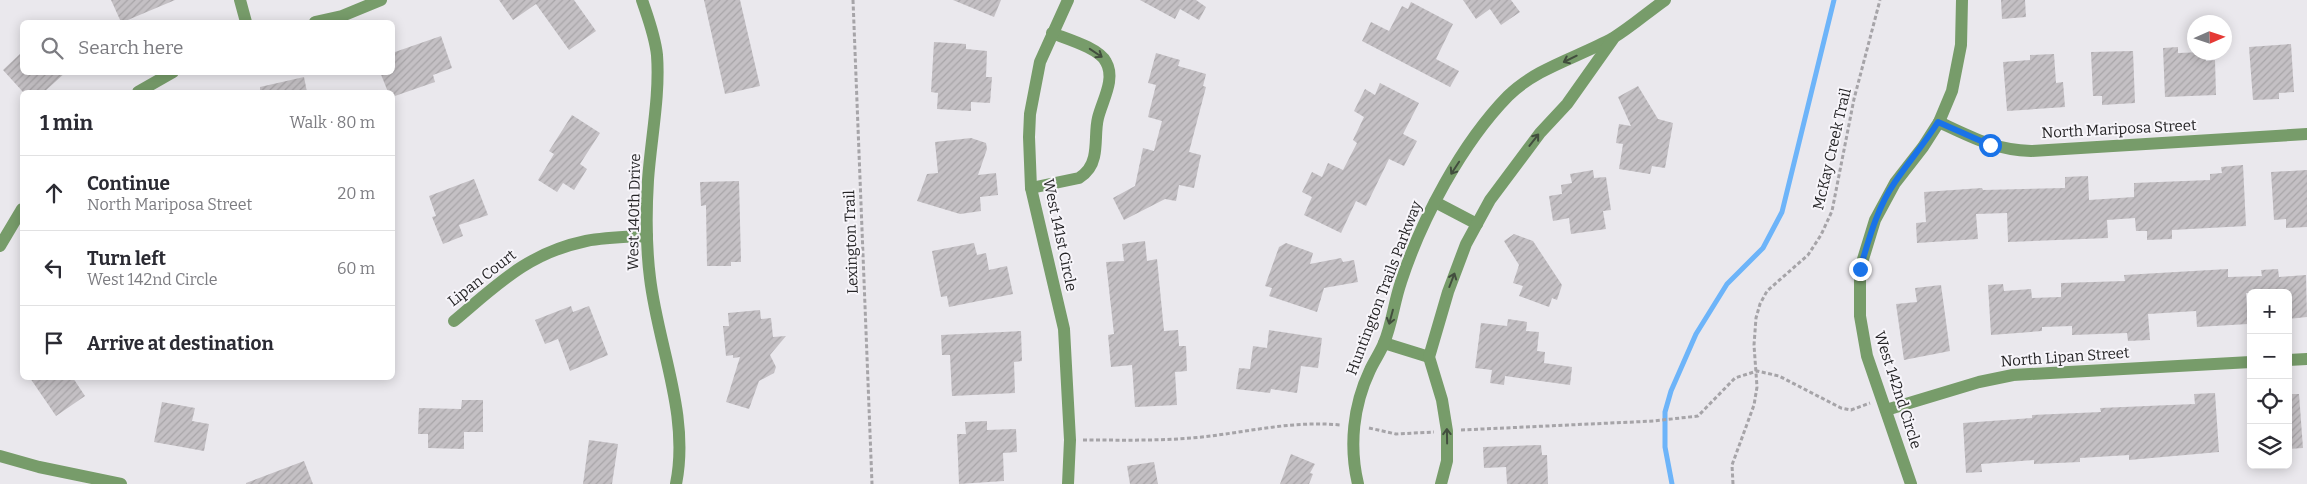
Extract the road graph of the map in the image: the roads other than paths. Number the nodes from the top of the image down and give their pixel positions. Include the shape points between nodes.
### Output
1 (240, 0) edge
2 (381, 0) edge
3 (642, 0) edge
4 (1068, 0) edge
5 (1665, 0) edge
6 (1962, 0) edge
7 (245, 20) edge
8 (324, 20) edge
9 (1052, 33) junction
10 (1614, 37) junction
11 (168, 75) edge
12 (142, 90) edge
13 (1938, 122) junction
14 (2307, 134) edge
15 (1032, 188) junction
16 (1435, 202) junction
17 (20, 212) edge
18 (1477, 224) junction
19 (647, 236) junction
20 (0, 246) edge
21 (454, 321) dead end
22 (1384, 343) junction
23 (1429, 357) junction
24 (2307, 359) edge
25 (2292, 360) edge
26 (2247, 362) edge
27 (1884, 404) junction
28 (0, 456) edge
29 (120, 484) edge
30 (676, 484) edge
31 (1068, 484) edge
32 (1358, 484) edge
33 (1441, 484) edge
34 (1912, 484) edge

1 - 7 street
2 - 8 street
3 - 19 street, West 140th Drive via 652,27 657,82 648,180
4 - 9 street, West 141st Circle
5 - 10 street, Huntington Trails Parkway
6 - 13 street, West 142nd Circle via 1961,45 1952,91
9 - 15 street, West 141st Circle via 1040,62 1030,114
9 -> 15 street via 1098,52 1107,62 1108,88 1098,119 1094,157 1085,174
10 -> 16 street, Huntington Trails Parkway via 1537,75 1508,96 1474,139
18 -> 10 street, Huntington Trails Parkway via 1515,164 1567,104
11 - 12 street
13 - 14 street, North Mariposa Street via 1990,145 2031,151
13 - 27 street, West 142nd Circle via 1894,183 1875,220 1860,269 1860,316 1867,356
15 - 31 street, West 141st Circle via 1064,329 1070,440
16 - 18 street
16 -> 22 street, Huntington Trails Parkway via 1401,282
17 - 20 street
23 -> 18 street, Huntington Trails Parkway via 1448,292
19 - 21 street, Lipan Court via 588,240 531,260 505,276
19 - 30 street, West 140th Drive via 656,321 678,427
22 - 23 street
22 - 32 street, Huntington Trails Parkway via 1369,371 1358,403 1353,464
33 -> 23 street via 1447,461 1447,431
24 - 25 street
26 - 27 street, North Lipan Street via 2013,375
27 - 34 street, West 142nd Circle
28 - 29 street via 39,468

